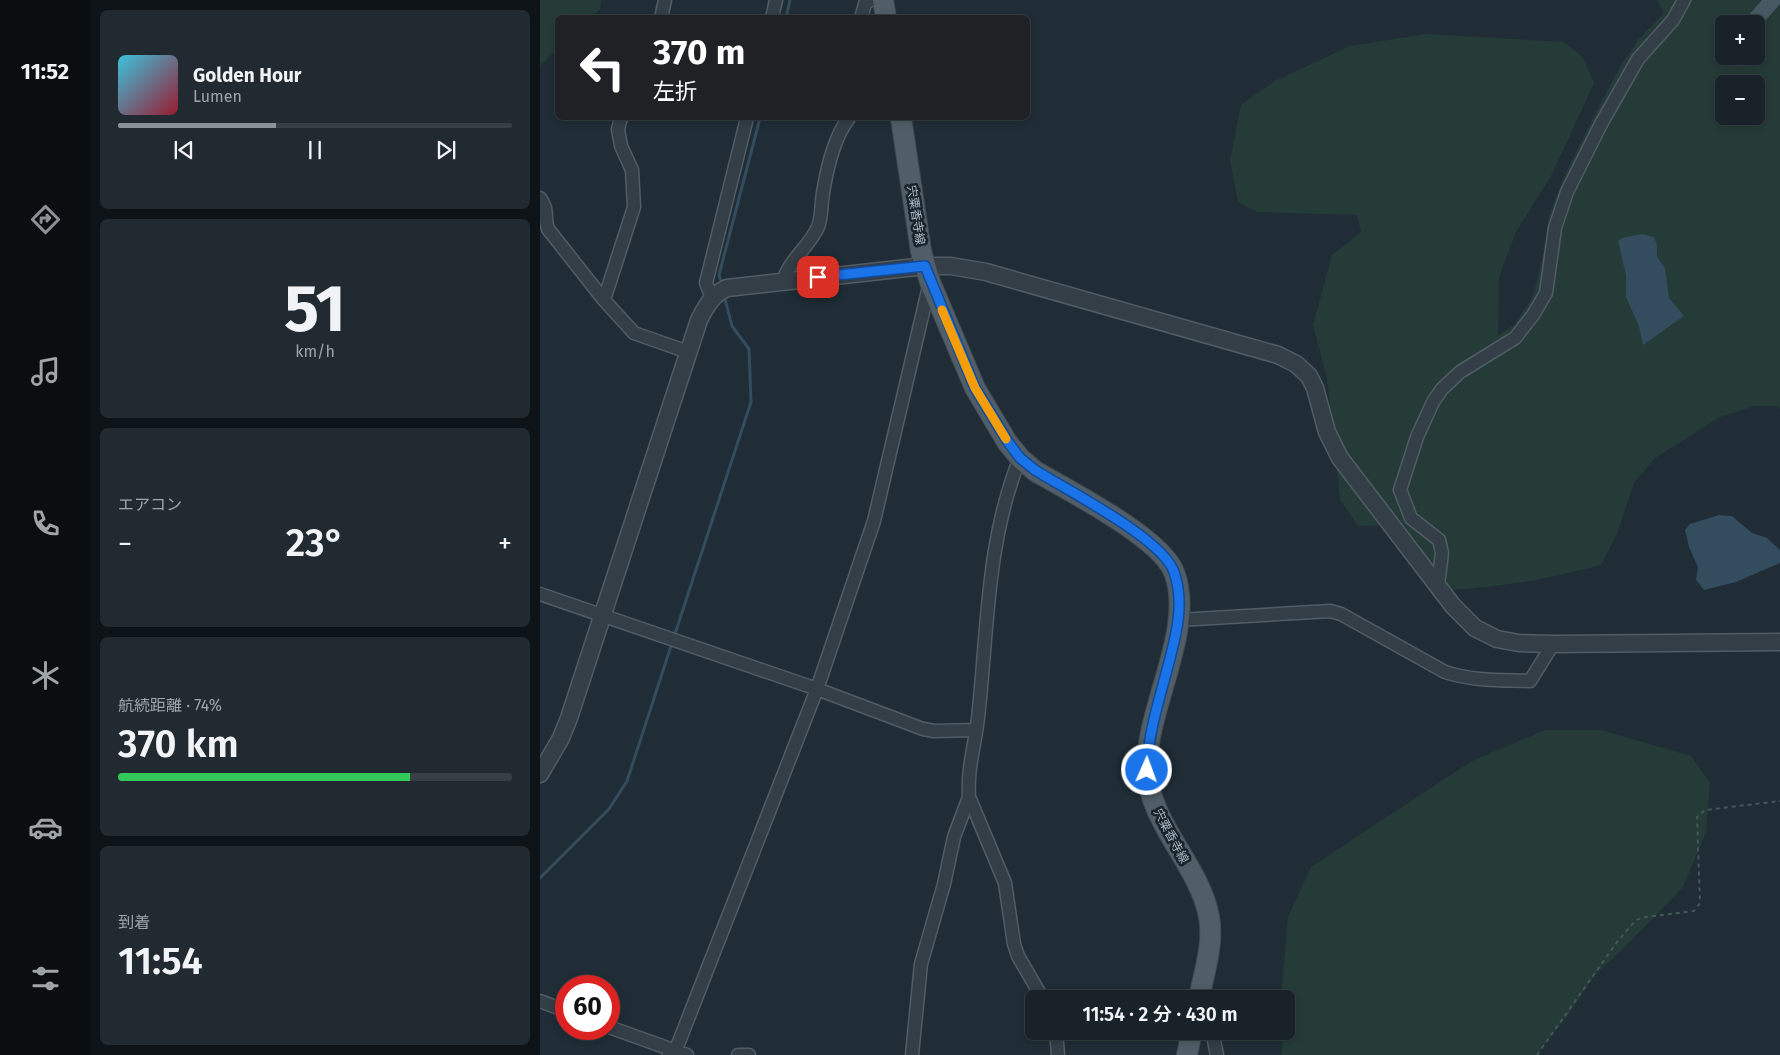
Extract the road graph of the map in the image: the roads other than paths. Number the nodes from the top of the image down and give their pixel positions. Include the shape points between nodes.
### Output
1 (665, 0) edge
2 (776, 0) edge
3 (870, 0) edge
4 (883, 0) edge
5 (1684, 0) edge
6 (1694, 0) edge
7 (1677, 13) junction
8 (662, 15) edge
9 (773, 15) edge
10 (862, 15) edge
11 (886, 15) edge
12 (620, 120) edge
13 (747, 120) edge
14 (847, 120) edge
15 (901, 120) edge
16 (540, 198) edge
17 (543, 224) edge
18 (928, 274) junction
19 (783, 281) junction
20 (719, 293) junction
21 (604, 300) junction
22 (688, 352) junction
23 (1020, 458) junction
24 (1438, 585) junction
25 (540, 594) edge
26 (602, 617) junction
27 (1179, 620) junction
28 (1780, 642) edge
29 (1553, 644) junction
30 (817, 689) junction
31 (976, 730) junction
32 (540, 774) edge
33 (969, 797) junction
34 (1210, 945) junction
35 (1038, 990) edge
36 (1201, 990) edge
37 (1207, 990) edge
38 (540, 1001) edge
39 (555, 1007) edge
40 (620, 1031) edge
41 (1057, 1040) edge
42 (1190, 1040) edge
43 (1214, 1040) edge
44 (677, 1054) edge
45 (738, 1055) edge
46 (749, 1055) edge
47 (912, 1055) edge
48 (1058, 1055) edge
49 (1187, 1055) edge
50 (1217, 1055) edge

1 - 8 street
2 - 9 street
3 - 10 street
4 - 11 main road
5 - 7 street
6 - 7 street
7 - 24 street via 1638,59 1600,124 1567,192 1555,228 1546,293 1533,315 1515,338 1460,372 1442,389 1417,437 1400,490 1411,518 1439,540 1442,554
12 - 21 street via 618,129 621,146 632,170 634,207
13 - 20 street via 706,284
14 - 19 street via 836,140 823,190 819,226 786,271
15 - 18 main road, 宍粟香寺線
16 - 17 street via 547,209
17 - 21 street
18 - 19 street
18 - 23 main road, 宍粟香寺線 via 975,388
18 - 24 street via 951,266 986,272 1268,352 1296,364 1315,388 1327,432 1340,458
18 - 30 street via 881,499
19 - 20 street
20 - 22 street via 699,320
21 - 22 street via 634,333
22 - 26 street
23 - 27 main road, 宍粟香寺線 via 1138,532 1163,555 1174,571
23 - 31 street via 1008,487 992,562
24 - 29 street via 1475,628 1497,639
25 - 26 street
26 - 30 street
26 - 32 street via 569,718
27 - 29 street via 1330,611 1341,614 1445,672 1489,680 1530,681
27 - 34 main road, 宍粟香寺線 via 1147,746 1147,770 1150,792 1160,816 1205,899
28 - 29 street
30 - 31 street via 923,729
30 - 44 street
31 - 33 street via 968,772
33 - 35 street via 1006,882 1018,956
33 - 47 street via 954,837 921,964
34 - 36 main road, 宍粟香寺線
34 - 37 street
38 - 39 street
40 - 44 street
41 - 48 street
42 - 49 main road
43 - 50 street
45 - 46 street

